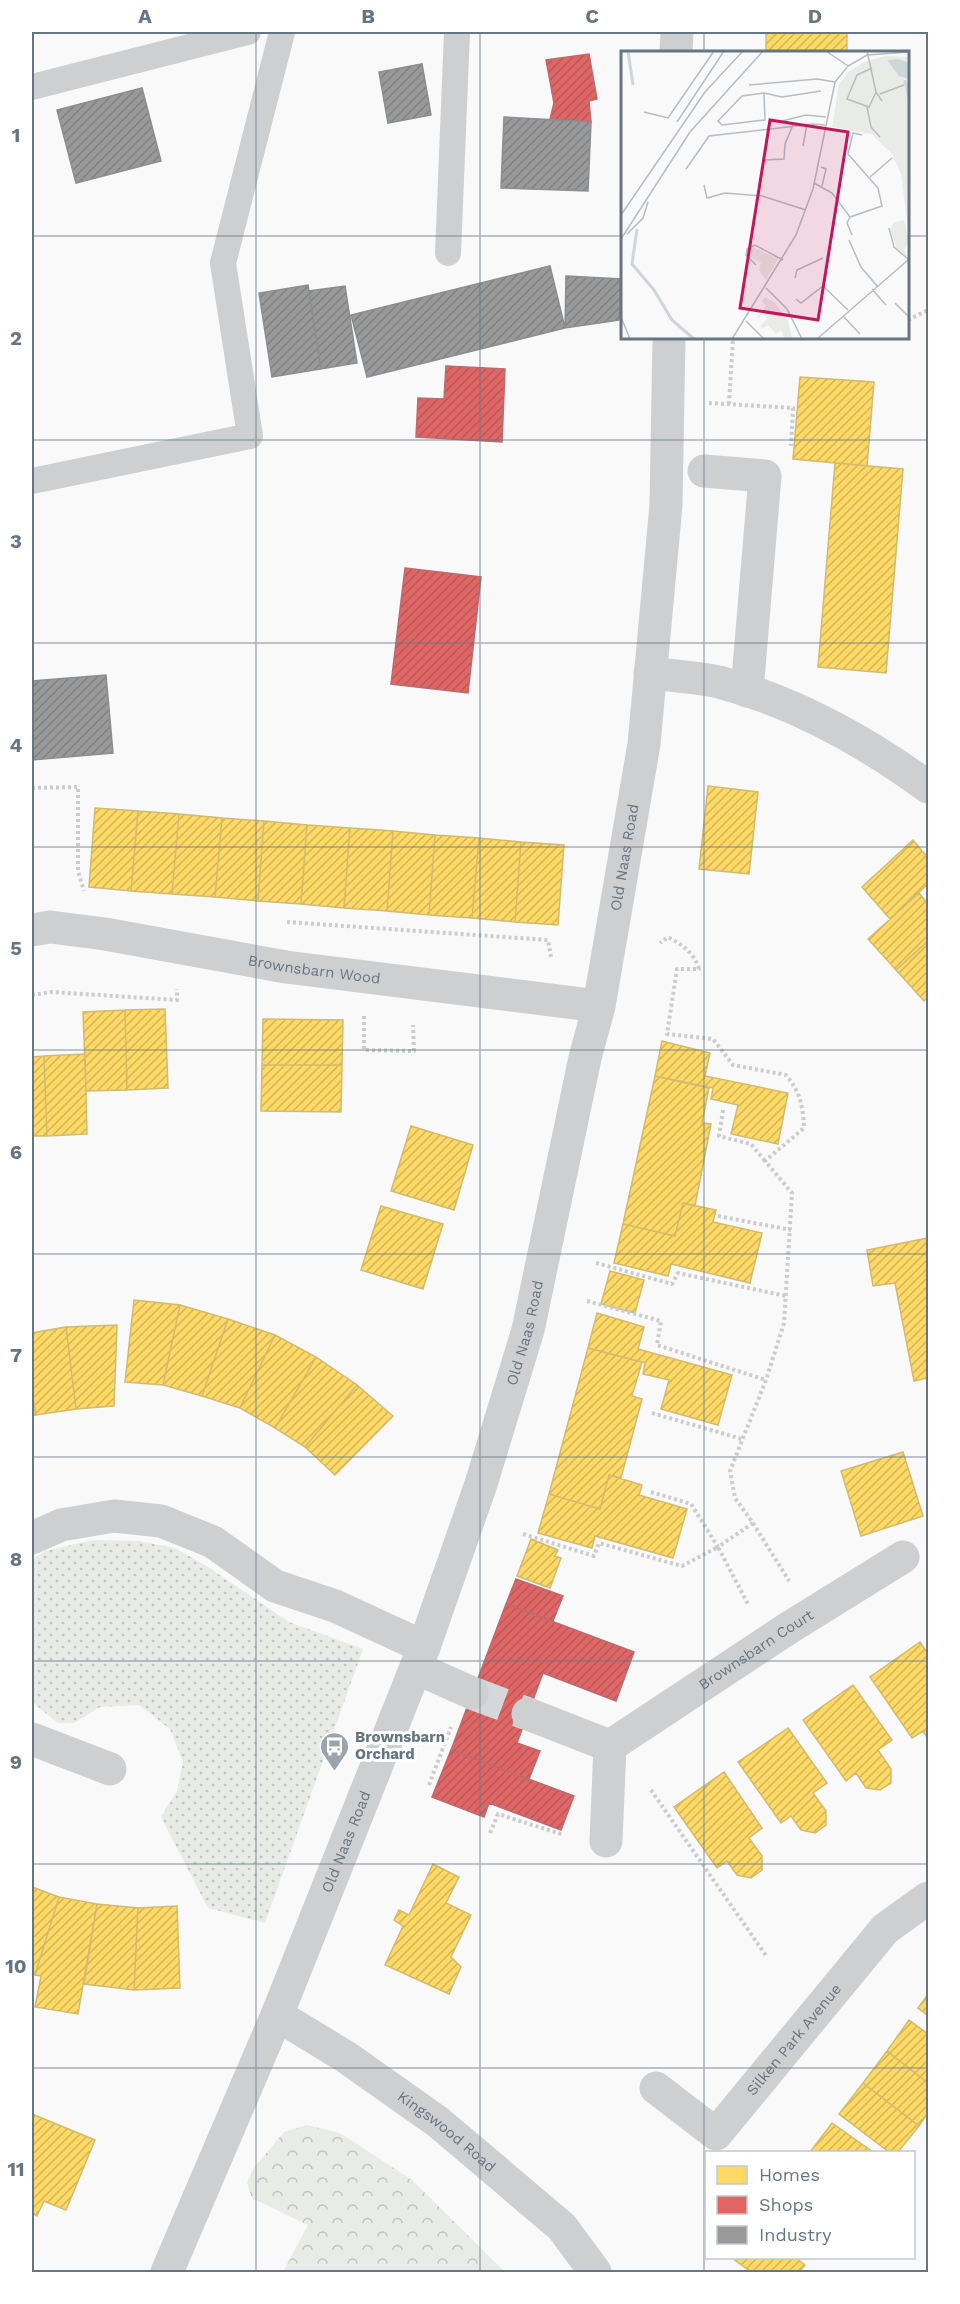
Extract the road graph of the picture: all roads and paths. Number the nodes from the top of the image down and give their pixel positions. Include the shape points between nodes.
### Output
1 (248, 32) edge
2 (282, 32) edge
3 (458, 32) edge
4 (677, 32) edge
5 (676, 51) edge
6 (32, 87) edge
7 (448, 253) dead end
8 (928, 310) edge
9 (909, 320) edge
10 (669, 339) edge
11 (733, 339) edge
12 (729, 404) dead end
13 (704, 471) dead end
14 (32, 481) edge
15 (650, 673) junction
16 (747, 691) junction
17 (928, 787) edge
18 (32, 788) edge
19 (91, 897) dead end
20 (280, 922) dead end
21 (32, 930) edge
22 (660, 943) dead end
23 (559, 957) dead end
24 (599, 1006) junction
25 (723, 1110) dead end
26 (765, 1161) junction
27 (718, 1216) dead end
28 (791, 1230) junction
29 (596, 1263) dead end
30 (786, 1296) junction
31 (587, 1301) dead end
32 (766, 1380) junction
33 (652, 1413) dead end
34 (742, 1439) junction
35 (651, 1492) dead end
36 (753, 1523) junction
37 (523, 1534) dead end
38 (32, 1538) edge
39 (717, 1547) junction
40 (903, 1557) dead end
41 (790, 1582) dead end
42 (748, 1615) dead end
43 (420, 1658) junction
44 (472, 1693) tunnel mouth
45 (528, 1714) tunnel mouth
46 (453, 1721) dead end
47 (32, 1739) edge
48 (610, 1746) junction
49 (110, 1769) dead end
50 (429, 1785) dead end
51 (649, 1788) dead end
52 (569, 1825) dead end
53 (490, 1833) dead end
54 (606, 1841) dead end
55 (928, 1898) edge
56 (767, 1957) dead end
57 (277, 2015) junction
58 (656, 2088) dead end
59 (167, 2272) edge
60 (595, 2272) edge

1 - 6 lane
2 - 14 lane via 223,262 250,436
3 - 7 lane
4 - 5 street
8 - 9 path
10 - 15 street, Old Naas Road via 666,505
11 - 12 path
13 - 16 street via 765,476
15 - 16 street via 717,682
15 - 24 street, Old Naas Road via 644,744
16 - 17 street via 800,710 886,756
18 - 19 path via 78,787 78,871 83,891
20 - 23 path via 548,940 549,957
21 - 24 street, Brownsbarn Wood via 50,927 105,934 286,967
22 - 26 path via 668,938 676,942 695,957 699,969 677,969 668,1034 713,1039 733,1065 786,1075 797,1089 803,1103 804,1128
24 - 43 street, Old Naas Road via 528,1330 481,1484
25 - 26 path via 719,1136 751,1144
26 - 28 path via 792,1193
27 - 28 path
28 - 30 path
29 - 30 path via 672,1284 678,1273
30 - 32 path via 784,1323
31 - 32 path via 662,1321 657,1345
32 - 34 path
33 - 34 path
34 - 36 path via 730,1471 735,1497
35 - 39 path via 691,1504
36 - 39 path
36 - 41 path
37 - 39 path via 594,1556 599,1543 682,1566
38 - 43 street via 61,1525 114,1516 161,1521 213,1542 275,1586 335,1606
39 - 42 path via 749,1605
40 - 48 street, Brownsbarn Court
43 - 44 street
43 - 57 street, Old Naas Road
45 - 48 street
46 - 50 path
47 - 49 street
48 - 54 street
51 - 56 path
52 - 53 path via 566,1836 498,1814
55 - 58 street, Silken Park Avenue via 885,1929 716,2134
57 - 59 street, Old Naas Road
57 - 60 street, Kingswood Road via 346,2057 438,2122 562,2227

